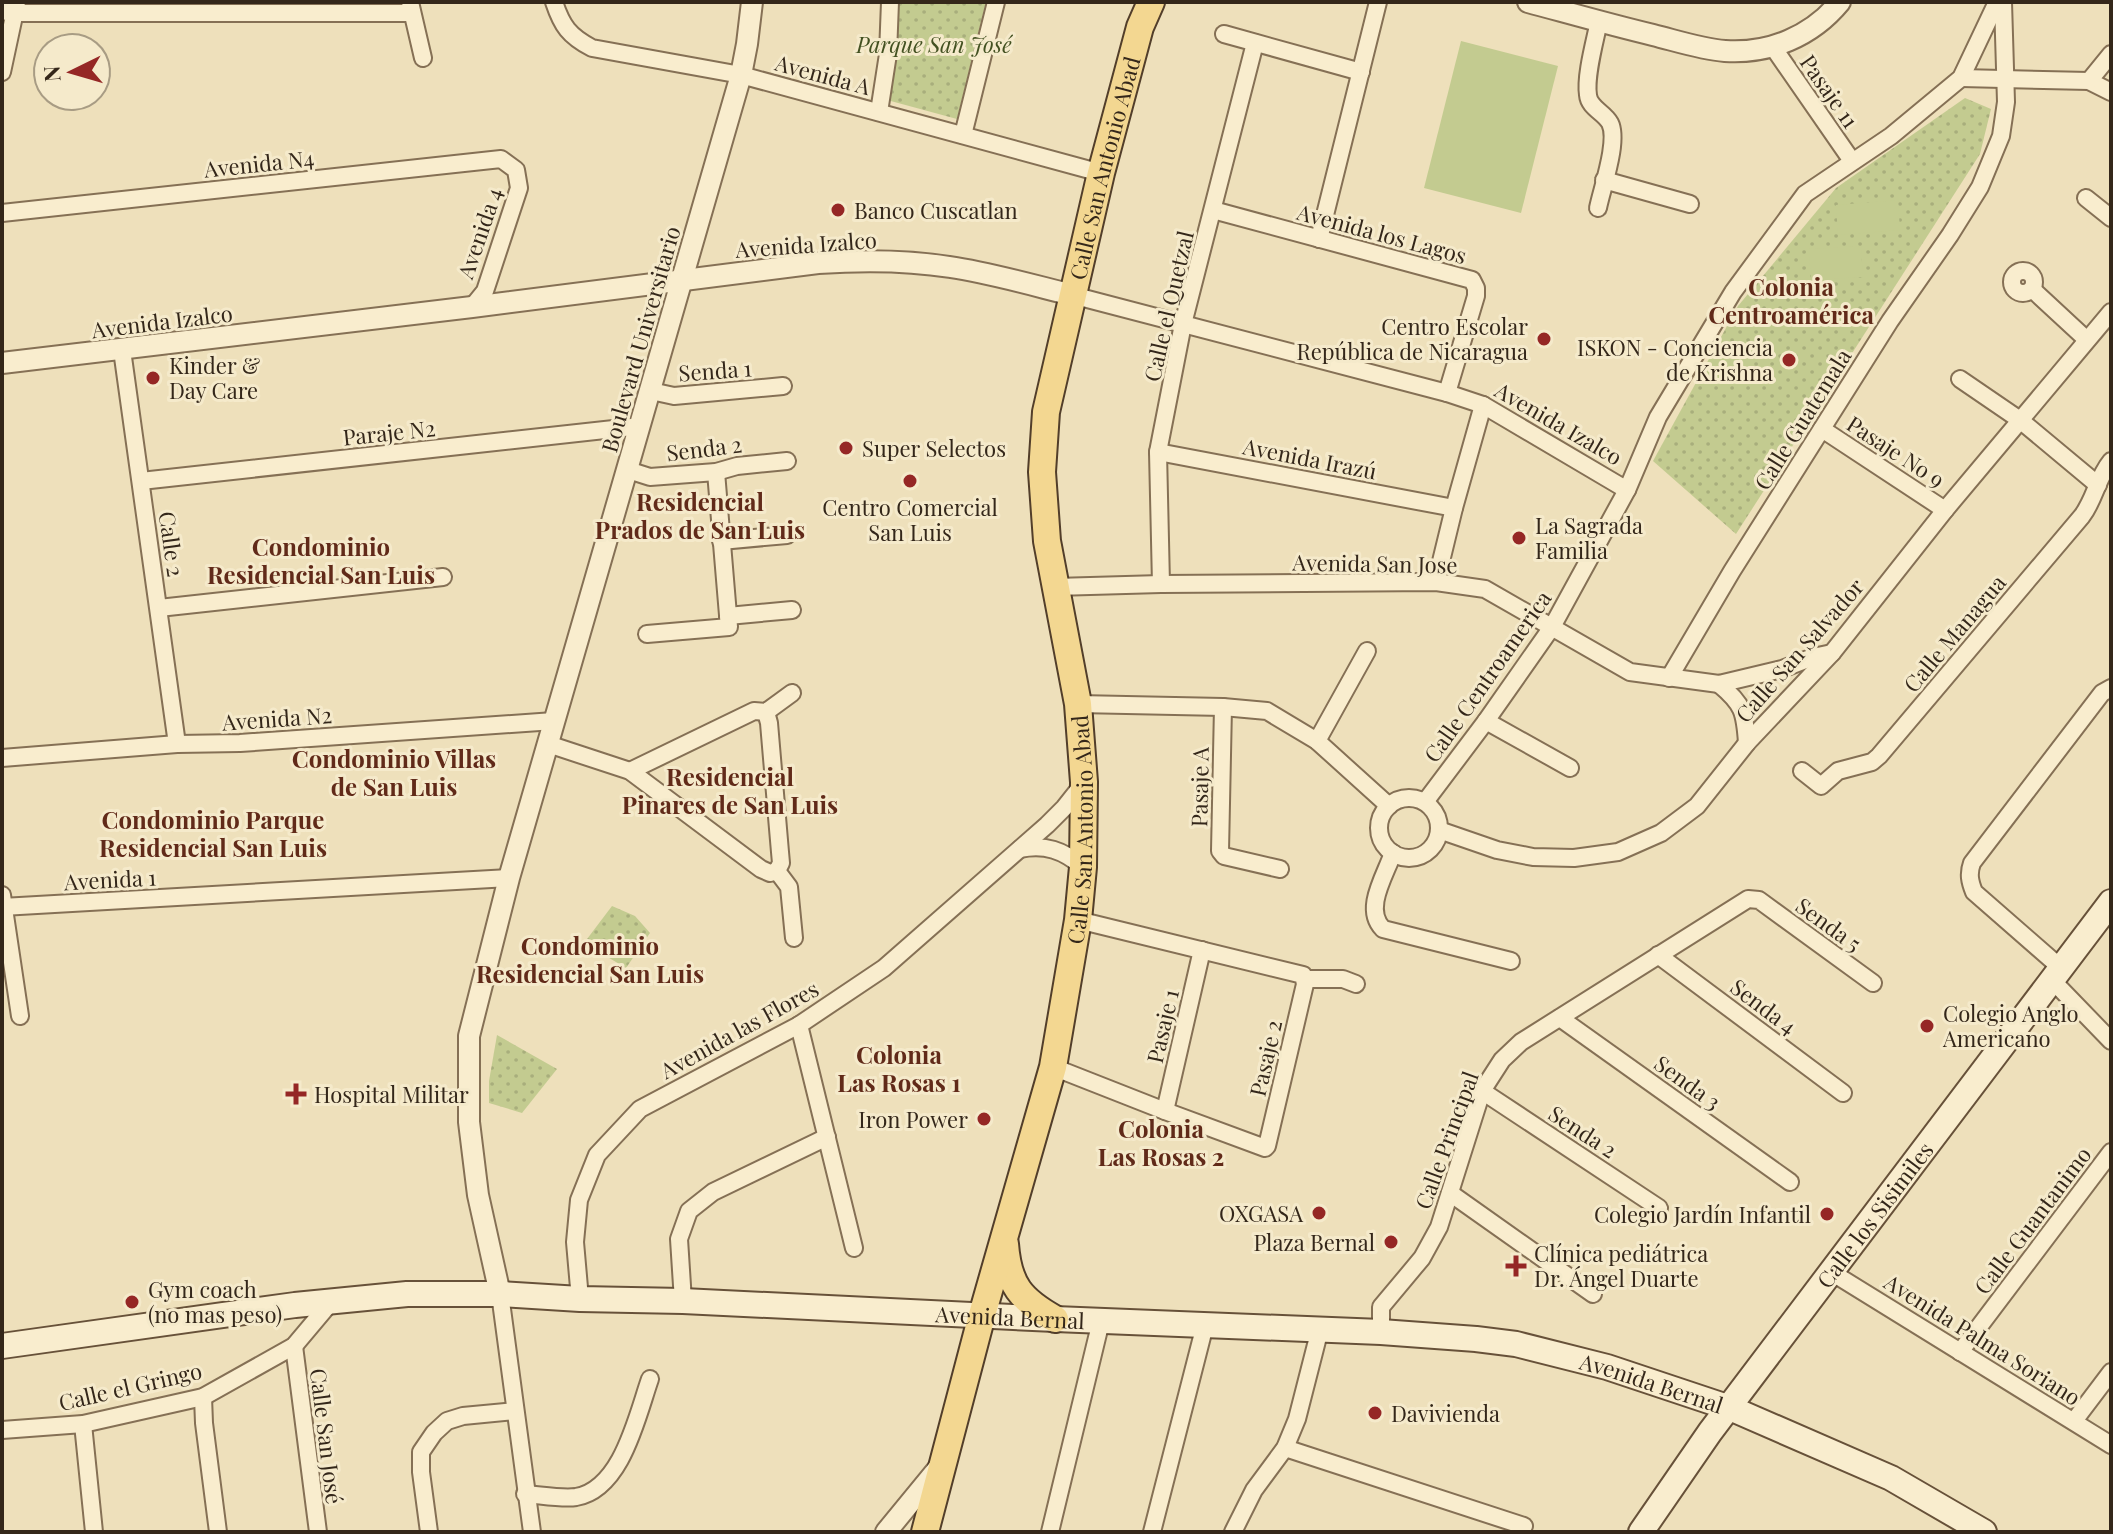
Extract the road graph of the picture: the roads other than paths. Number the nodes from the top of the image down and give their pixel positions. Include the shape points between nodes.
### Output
1 (554, 2) edge
2 (752, 2) edge
3 (890, 2) edge
4 (996, 2) edge
5 (1151, 2) edge
6 (1378, 2) edge
7 (1528, 2) edge
8 (1840, 2) edge
9 (1997, 2) edge
10 (2003, 2) edge
11 (1568, 7) edge
12 (411, 8) edge
13 (11, 9) edge
14 (1142, 14) edge
15 (1599, 21) junction
16 (1224, 34) dead end
17 (1255, 43) junction
18 (1773, 47) junction
19 (2111, 54) edge
20 (423, 58) dead end
21 (2, 72) edge
22 (1361, 72) junction
23 (741, 75) junction
24 (1961, 78) junction
25 (2007, 80) junction
26 (2089, 81) junction
27 (2111, 92) edge
28 (879, 112) junction
29 (963, 135) junction
30 (1852, 161) junction
31 (516, 170) joint
32 (1101, 173) junction
33 (1604, 180) junction
34 (2086, 198) dead end
35 (1690, 204) dead end
36 (1598, 208) dead end
37 (1213, 210) junction
38 (2, 213) edge
39 (2111, 218) edge
40 (1319, 239) junction
41 (682, 280) junction
42 (2032, 289) dead end
43 (1072, 295) junction
44 (472, 307) junction
45 (2111, 312) edge
46 (1183, 324) junction
47 (2087, 340) junction
48 (122, 350) junction
49 (2, 363) edge
50 (1960, 379) dead end
51 (783, 386) dead end
52 (651, 391) junction
53 (1447, 393) junction
54 (1483, 405) junction
55 (2020, 420) junction
56 (641, 426) junction
57 (1822, 429) junction
58 (1158, 452) junction
59 (787, 461) dead end
60 (2111, 461) edge
61 (628, 470) junction
62 (716, 472) junction
63 (141, 481) junction
64 (2098, 485) junction
65 (1627, 490) junction
66 (1454, 508) junction
67 (1945, 510) junction
68 (787, 535) dead end
69 (721, 541) junction
70 (443, 577) dead end
71 (1436, 582) junction
72 (1161, 584) junction
73 (1055, 587) junction
74 (159, 608) junction
75 (792, 610) dead end
76 (728, 621) junction
77 (1552, 627) junction
78 (647, 634) dead end
79 (1367, 651) dead end
80 (1832, 653) junction
81 (1669, 678) junction
82 (1719, 684) junction
83 (2111, 688) edge
84 (792, 693) dead end
85 (1078, 704) junction
86 (1223, 707) junction
87 (766, 712) junction
88 (554, 721) junction
89 (1486, 721) junction
90 (1317, 741) junction
91 (1747, 743) junction
92 (177, 744) junction
93 (548, 744) junction
94 (2, 758) edge
95 (1570, 768) dead end
96 (630, 771) junction
97 (1802, 771) dead end
98 (1084, 782) junction
99 (1425, 802) junction
100 (1389, 806) junction
101 (1439, 830) junction
102 (1018, 849) junction
103 (1393, 853) junction
104 (1083, 867) junction
105 (1280, 869) dead end
106 (777, 871) junction
107 (509, 878) junction
108 (1759, 900) joint
109 (2111, 902) edge
110 (3, 903) edge
111 (1078, 920) junction
112 (794, 938) dead end
113 (1202, 950) junction
114 (1658, 955) junction
115 (1511, 961) dead end
116 (2056, 974) junction
117 (1304, 977) junction
118 (1873, 983) dead end
119 (1356, 984) dead end
120 (20, 1016) dead end
121 (1560, 1018) junction
122 (799, 1025) junction
123 (2111, 1041) edge
124 (1053, 1067) junction
125 (1482, 1091) junction
126 (1843, 1093) dead end
127 (1165, 1111) junction
128 (827, 1137) junction
129 (2111, 1152) edge
130 (1790, 1182) dead end
131 (1450, 1193) junction
132 (1659, 1208) dead end
133 (1005, 1238) junction
134 (854, 1248) dead end
135 (1831, 1272) junction
136 (500, 1294) junction
137 (1593, 1294) dead end
138 (580, 1299) junction
139 (683, 1301) junction
140 (331, 1302) junction
141 (982, 1315) junction
142 (1055, 1319) junction
143 (1101, 1321) junction
144 (1205, 1325) junction
145 (1320, 1329) junction
146 (1381, 1332) junction
147 (2, 1346) edge
148 (294, 1346) junction
149 (1960, 1352) junction
150 (2111, 1372) edge
151 (650, 1379) dead end
152 (203, 1397) junction
153 (1730, 1408) junction
154 (515, 1411) junction
155 (2074, 1421) junction
156 (83, 1424) junction
157 (2, 1430) edge
158 (2111, 1445) edge
159 (1285, 1448) junction
160 (944, 1462) junction
161 (525, 1494) junction
162 (1524, 1526) dead end
163 (1650, 1529) edge
164 (1237, 1531) edge
165 (94, 1532) edge
166 (218, 1532) edge
167 (318, 1532) edge
168 (429, 1532) edge
169 (532, 1532) edge
170 (886, 1532) edge
171 (925, 1532) edge
172 (1050, 1532) edge
173 (1152, 1532) edge
174 (1984, 1532) edge

1 - 23 street, Avenida A via 575,40 592,48
2 - 23 street, Boulevard Universitario
3 - 28 street
4 - 29 street
5 - 14 main road, Calle San Antonio Abad
6 - 22 street
7 - 11 street
8 - 18 street via 1802,35
9 - 24 street, Calle Centroamerica
10 - 25 street, Calle Guatemala
11 - 15 street
12 - 13 street
12 - 20 street
13 - 21 street
14 - 32 main road, Calle San Antonio Abad
15 - 18 street via 1726,51
15 - 33 street via 1587,84 1591,104 1612,129
16 - 17 street
17 - 22 street
17 - 37 street, Calle el Quetzal
18 - 30 street, Pasaje 11
19 - 26 street
22 - 40 street
23 - 28 street, Avenida A
23 - 41 street, Boulevard Universitario
24 - 25 street
24 - 30 street, Calle Centroamerica
25 - 26 street
25 - 57 street, Calle Guatemala via 2001,136 1980,187
26 - 27 street
28 - 29 street, Avenida A
29 - 32 street, Avenida A
30 - 65 street, Calle Centroamerica via 1805,194 1733,292 1658,417
31 - 38 street, Avenida N4 via 501,159
31 - 44 street, Avenida 4 via 519,188 485,291
32 - 43 main road, Calle San Antonio Abad
33 - 35 street
33 - 36 street
34 - 39 street
37 - 40 street, Avenida los Lagos
37 - 46 street, Calle el Quetzal
40 - 53 street, Avenida los Lagos via 1472,280 1476,296
41 - 43 street, Avenida Izalco via 867,261 949,267
41 - 44 street, Avenida Izalco
41 - 52 street, Boulevard Universitario
42 - 47 street
43 - 46 street, Avenida Izalco
43 - 73 main road, Calle San Antonio Abad via 1042,444
44 - 48 street, Avenida Izalco
45 - 47 street, Calle San Salvador
46 - 53 street, Avenida Izalco
46 - 58 street, Calle el Quetzal
47 - 55 street, Calle San Salvador
48 - 49 street, Avenida Izalco
48 - 63 street, Calle 2
50 - 55 street
51 - 52 street, Senda 1 via 674,396
52 - 56 street, Boulevard Universitario
53 - 54 street, Avenida Izalco
54 - 65 street, Avenida Izalco
54 - 66 street
55 - 64 street
55 - 67 street, Calle San Salvador
56 - 61 street, Boulevard Universitario
56 - 63 street, Paraje N2
57 - 67 street, Pasaje No 9
57 - 81 street, Calle Guatemala
58 - 66 street, Avenida Irazú
58 - 72 street, Calle el Quetzal
59 - 62 street, Senda 2
60 - 64 street, Calle Managua
61 - 62 street, Senda 2 via 650,477
61 - 88 street, Boulevard Universitario
62 - 69 street
63 - 74 street, Calle 2
64 - 97 street, Calle Managua via 2082,516 1879,756 1838,771 1821,786
65 - 77 street, Calle Centroamerica
66 - 71 street
67 - 80 street, Calle San Salvador
68 - 69 street
69 - 76 street
70 - 74 street
71 - 72 street, Avenida San Jose
71 - 77 street, Avenida San Jose via 1485,589
72 - 73 street, Avenida San Jose
73 - 85 main road, Calle San Antonio Abad
74 - 92 street, Calle 2
75 - 76 street
76 - 78 street
77 - 81 street, Avenida San Jose via 1630,672
77 - 89 street, Calle Centroamerica
79 - 90 street
80 - 82 street, Avenida San Jose
80 - 91 street, Calle San Salvador
81 - 82 street, Avenida San Jose
82 - 91 street via 1736,698
83 - 116 street via 2102,693 1969,870 1974,892
84 - 87 street
85 - 86 street
85 - 98 main road, Calle San Antonio Abad
86 - 90 street via 1267,711
86 - 105 street, Pasaje A via 1220,851
87 - 96 street via 754,711
87 - 106 street via 781,863
88 - 92 street, Avenida N2
88 - 93 street, Boulevard Universitario
89 - 95 street
89 - 99 street, Calle Centroamerica
90 - 100 street
91 - 101 street, Calle San Salvador via 1697,806 1661,833 1618,852 1533,857
92 - 94 street, Avenida N2
93 - 96 street
93 - 107 street, Boulevard Universitario
96 - 106 street via 761,869
98 - 102 street, Avenida las Flores
98 - 104 main road, Calle San Antonio Abad
99 - 100 street via 1406,798
99 - 101 street
100 - 103 street via 1380,826
101 - 103 street via 1425,854 1405,858
102 - 104 street via 1046,847
102 - 122 street, Avenida las Flores via 884,968
103 - 115 street via 1374,903 1379,926
104 - 111 main road, Calle San Antonio Abad
106 - 112 street via 789,887
107 - 110 street, Avenida 1
107 - 136 street, Boulevard Universitario via 469,1036 467,1113
108 - 114 street, Calle Principal via 1748,899
108 - 118 street, Senda 5
109 - 116 main road, Calle los Sisimiles
110 - 120 street
111 - 113 street
111 - 124 main road, Calle San Antonio Abad
113 - 117 street
113 - 127 street, Pasaje 1
114 - 121 street, Calle Principal
114 - 126 street, Senda 4
116 - 123 street
116 - 135 main road, Calle los Sisimiles
117 - 119 street
117 - 127 street, Pasaje 2 via 1267,1146
121 - 125 street, Calle Principal via 1510,1051
121 - 130 street, Senda 3
122 - 128 street
122 - 138 street, Avenida las Flores via 640,1109 597,1155 579,1200 575,1242
124 - 127 street
124 - 133 main road, Calle San Antonio Abad
125 - 131 street, Calle Principal
125 - 132 street, Senda 2
128 - 134 street
128 - 139 street via 713,1192 689,1211 679,1239
129 - 149 street, Calle Guantanimo
131 - 137 street
131 - 146 street, Calle Principal via 1430,1245 1381,1307
133 - 141 main road, Calle San Antonio Abad
133 - 142 main road via 1006,1263 1016,1287 1033,1307
135 - 149 street, Avenida Palma Soriano
135 - 153 main road, Calle los Sisimiles
136 - 138 main road, Avenida Bernal
136 - 140 main road, Avenida Bernal via 407,1294
136 - 154 street
138 - 139 main road, Avenida Bernal
139 - 141 main road, Avenida Bernal
140 - 147 main road, Avenida Bernal
140 - 148 street, Calle el Gringo
141 - 142 main road, Avenida Bernal
141 - 160 main road, Calle San Antonio Abad
142 - 143 main road, Avenida Bernal
143 - 144 main road, Avenida Bernal
143 - 172 street
144 - 145 main road, Avenida Bernal
144 - 173 street
145 - 146 main road, Avenida Bernal
145 - 159 street
146 - 153 main road, Avenida Bernal via 1516,1344 1607,1367
148 - 152 street, Calle el Gringo
148 - 167 street, Calle San José
149 - 155 street, Avenida Palma Soriano
150 - 155 street
151 - 161 street via 630,1439 601,1486 576,1497
152 - 156 street, Calle el Gringo
152 - 166 street
153 - 163 main road, Calle los Sisimiles
153 - 174 main road, Avenida Bernal via 1891,1478
154 - 161 street
154 - 168 street via 463,1416 434,1433 421,1452
155 - 158 street, Avenida Palma Soriano
156 - 157 street, Calle el Gringo
156 - 165 street
159 - 162 street
159 - 164 street via 1254,1490
160 - 170 street
160 - 171 main road, Calle San Antonio Abad
161 - 169 street

